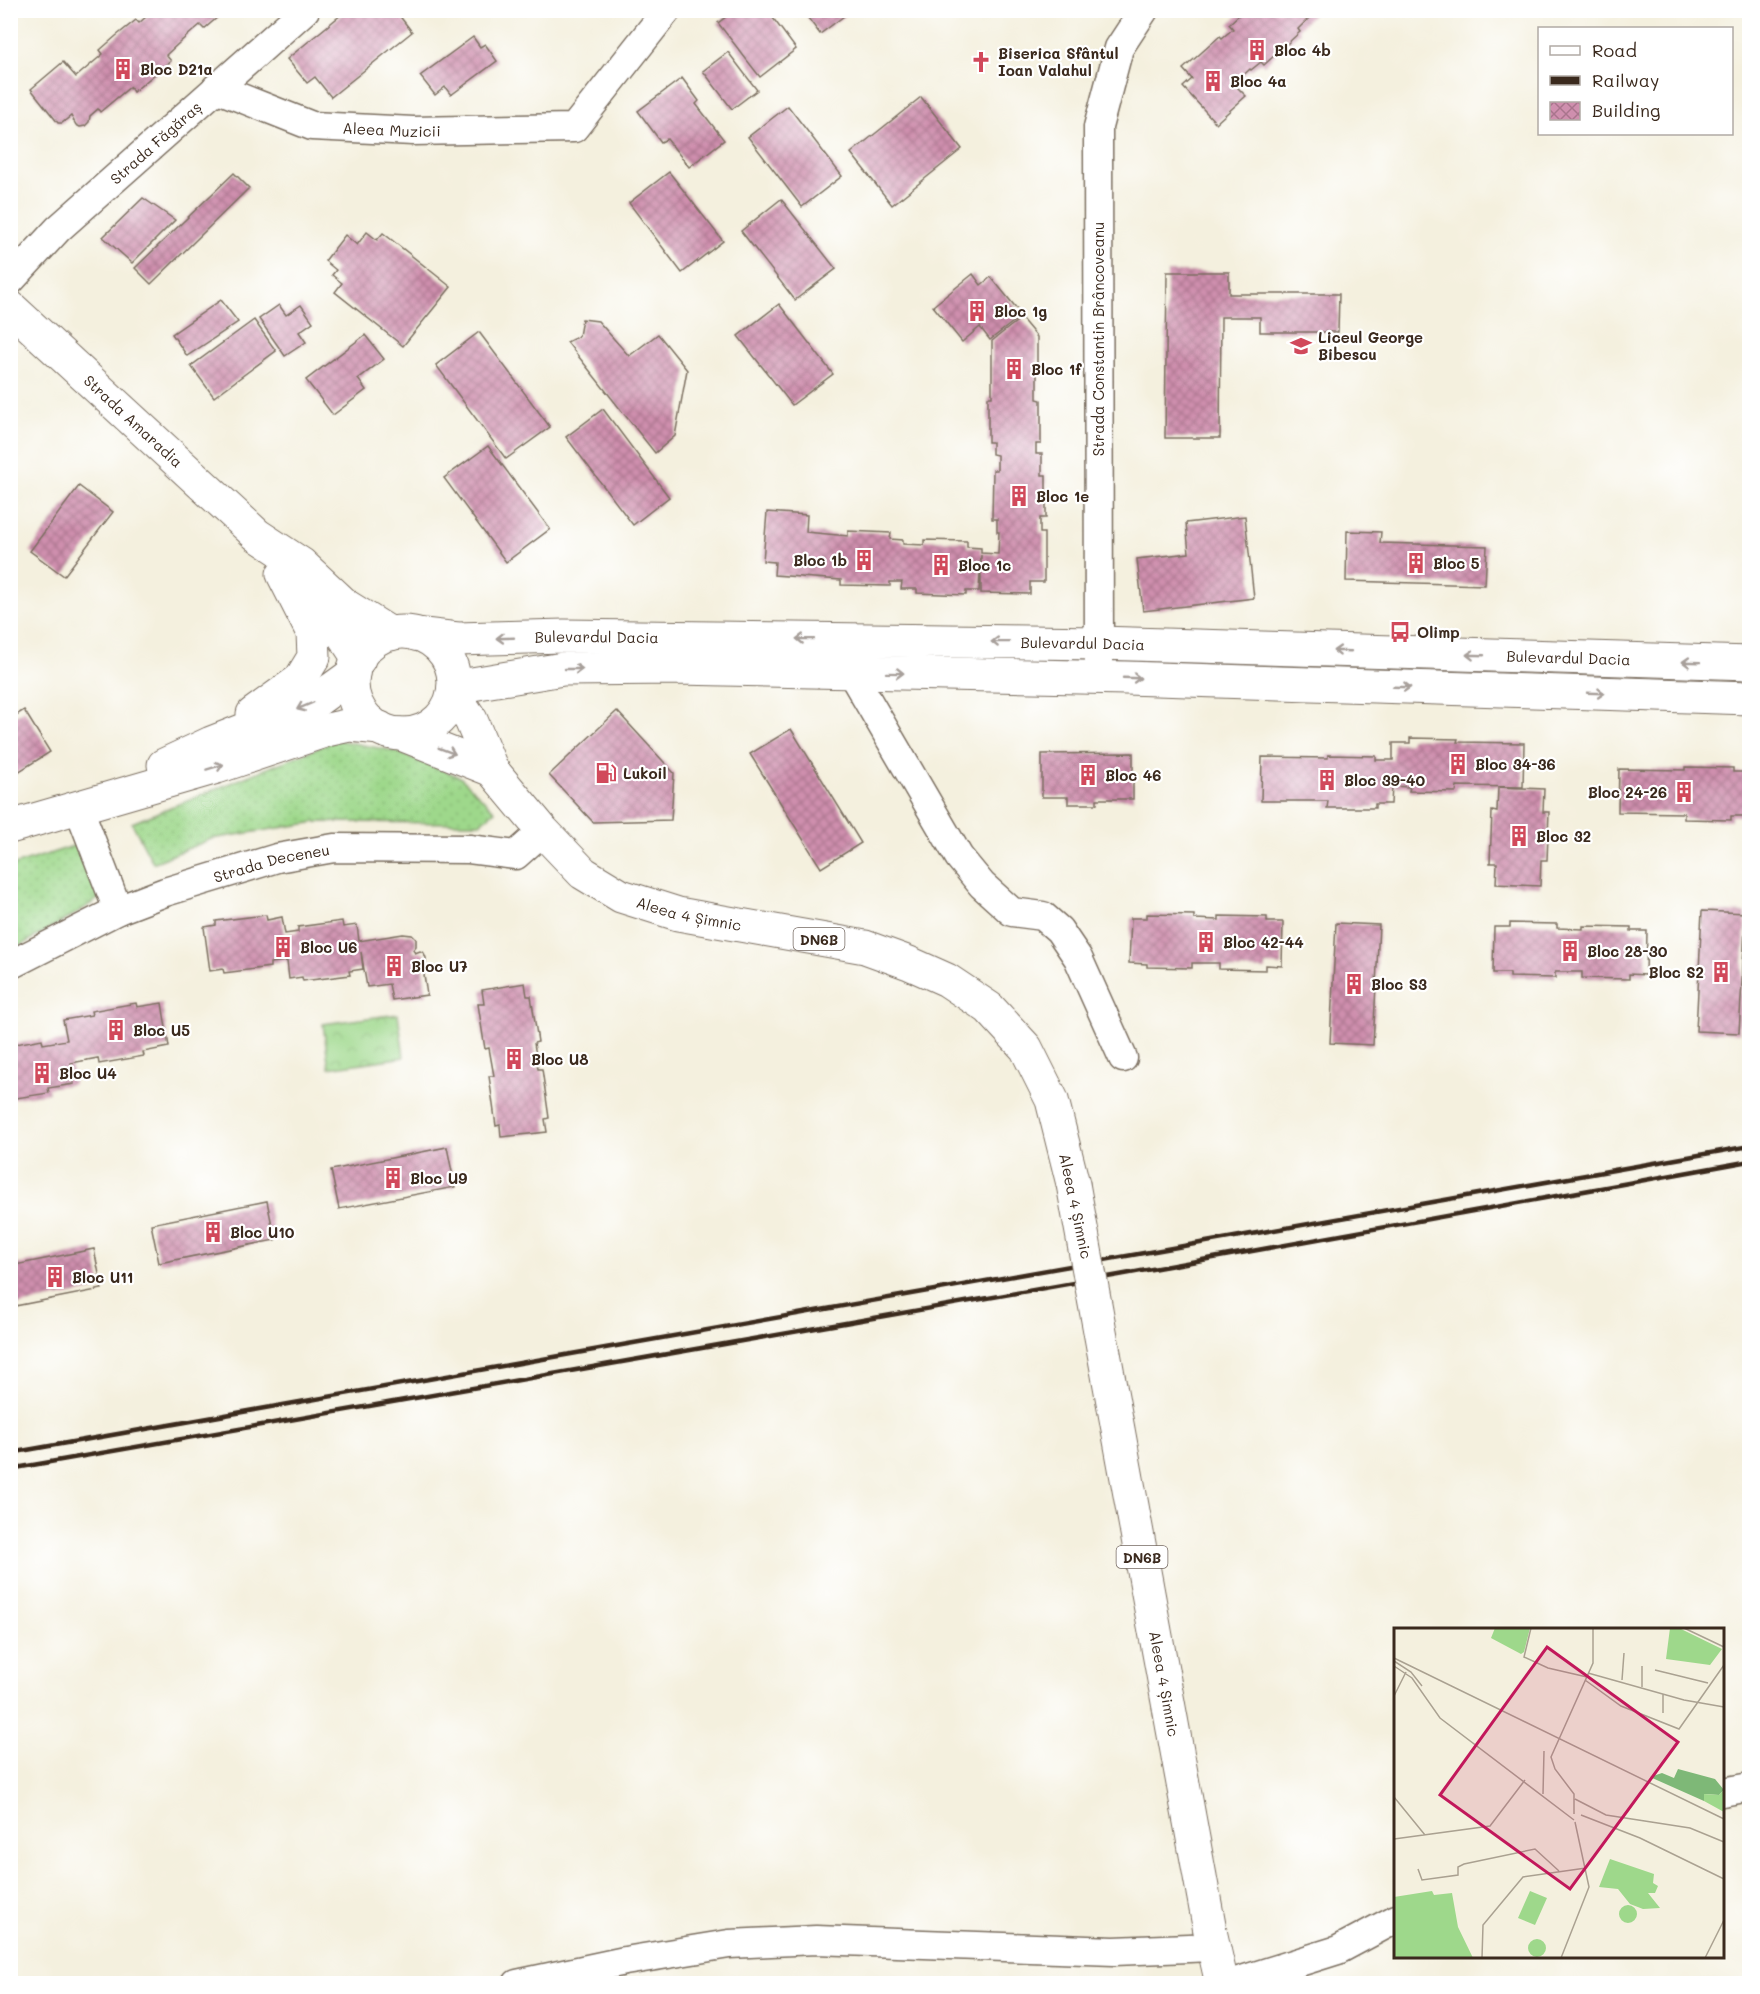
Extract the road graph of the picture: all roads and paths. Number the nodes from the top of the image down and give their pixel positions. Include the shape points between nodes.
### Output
1 (305, 10) edge
2 (667, 10) edge
3 (1144, 10) edge
4 (216, 88) junction
5 (10, 281) edge
6 (10, 307) edge
7 (257, 534) junction
8 (283, 574) junction
9 (403, 634) junction
10 (1100, 643) junction
11 (1749, 663) edge
12 (356, 667) junction
13 (851, 672) junction
14 (1099, 677) junction
15 (454, 690) junction
16 (1749, 698) edge
17 (390, 731) junction
18 (211, 743) junction
19 (492, 770) junction
20 (78, 806) junction
21 (10, 827) edge
22 (543, 831) junction
23 (118, 910) junction
24 (10, 965) edge
25 (1123, 1058) dead end
26 (1749, 1787) edge
27 (1724, 1792) edge
28 (1394, 1920) edge
29 (1212, 1939) junction
30 (517, 1983) edge
31 (1222, 1983) edge
32 (1229, 1983) edge

1 - 4 street, Strada Făgăraș
2 - 4 street, Aleea Muzicii via 574,128 413,131 312,126
3 - 10 street, Strada Constantin Brâncoveanu via 1119,48 1098,127
4 - 5 street, Strada Făgăraș via 58,229
6 - 7 main road, Strada Amaradia
7 - 8 main road, Strada Amaradia
7 - 9 main road, Strada Amaradia via 301,564 346,606
8 - 12 main road, Strada Amaradia via 332,618
8 - 18 main road via 313,633 314,657 300,680
10 -> 9 main road, Bulevardul Dacia via 564,636 458,639
9 - 12 main road via 378,639 367,647
9 - 15 main road via 428,639 440,648 453,673
11 -> 10 main road, Bulevardul Dacia
10 - 14 street, Strada Constantin Brâncoveanu
12 - 17 main road via 353,690 358,706 367,719
12 -> 18 main road via 313,704
13 -> 14 main road, Bulevardul Dacia
15 -> 13 main road, Bulevardul Dacia via 563,669
13 - 25 street via 959,857 1012,912 1043,916 1059,930 1078,958
14 -> 16 main road, Bulevardul Dacia
15 - 17 main road via 448,707 434,723 415,733
15 - 19 main road, Aleea 4 Șimnic / DN6B
17 -> 19 main road, Aleea 4 Șimnic / DN6B
20 -> 17 main road via 217,767 327,730 350,725
18 - 20 main road
19 - 22 main road, Aleea 4 Șimnic / DN6B
20 - 21 main road
20 - 23 street
22 - 23 street, Strada Deceneu via 516,855 469,849 334,848 277,858
22 - 29 main road, Aleea 4 Șimnic / DN6B, bridge via 583,873 621,896 678,914 865,947 947,980 989,1008 1026,1048 1052,1100 1073,1184
23 - 24 street, Strada Deceneu
26 - 27 street
28 - 32 street via 1338,1950
29 - 30 street via 1114,1951 816,1940 729,1944
29 - 31 main road, Aleea 4 Șimnic / DN6B

